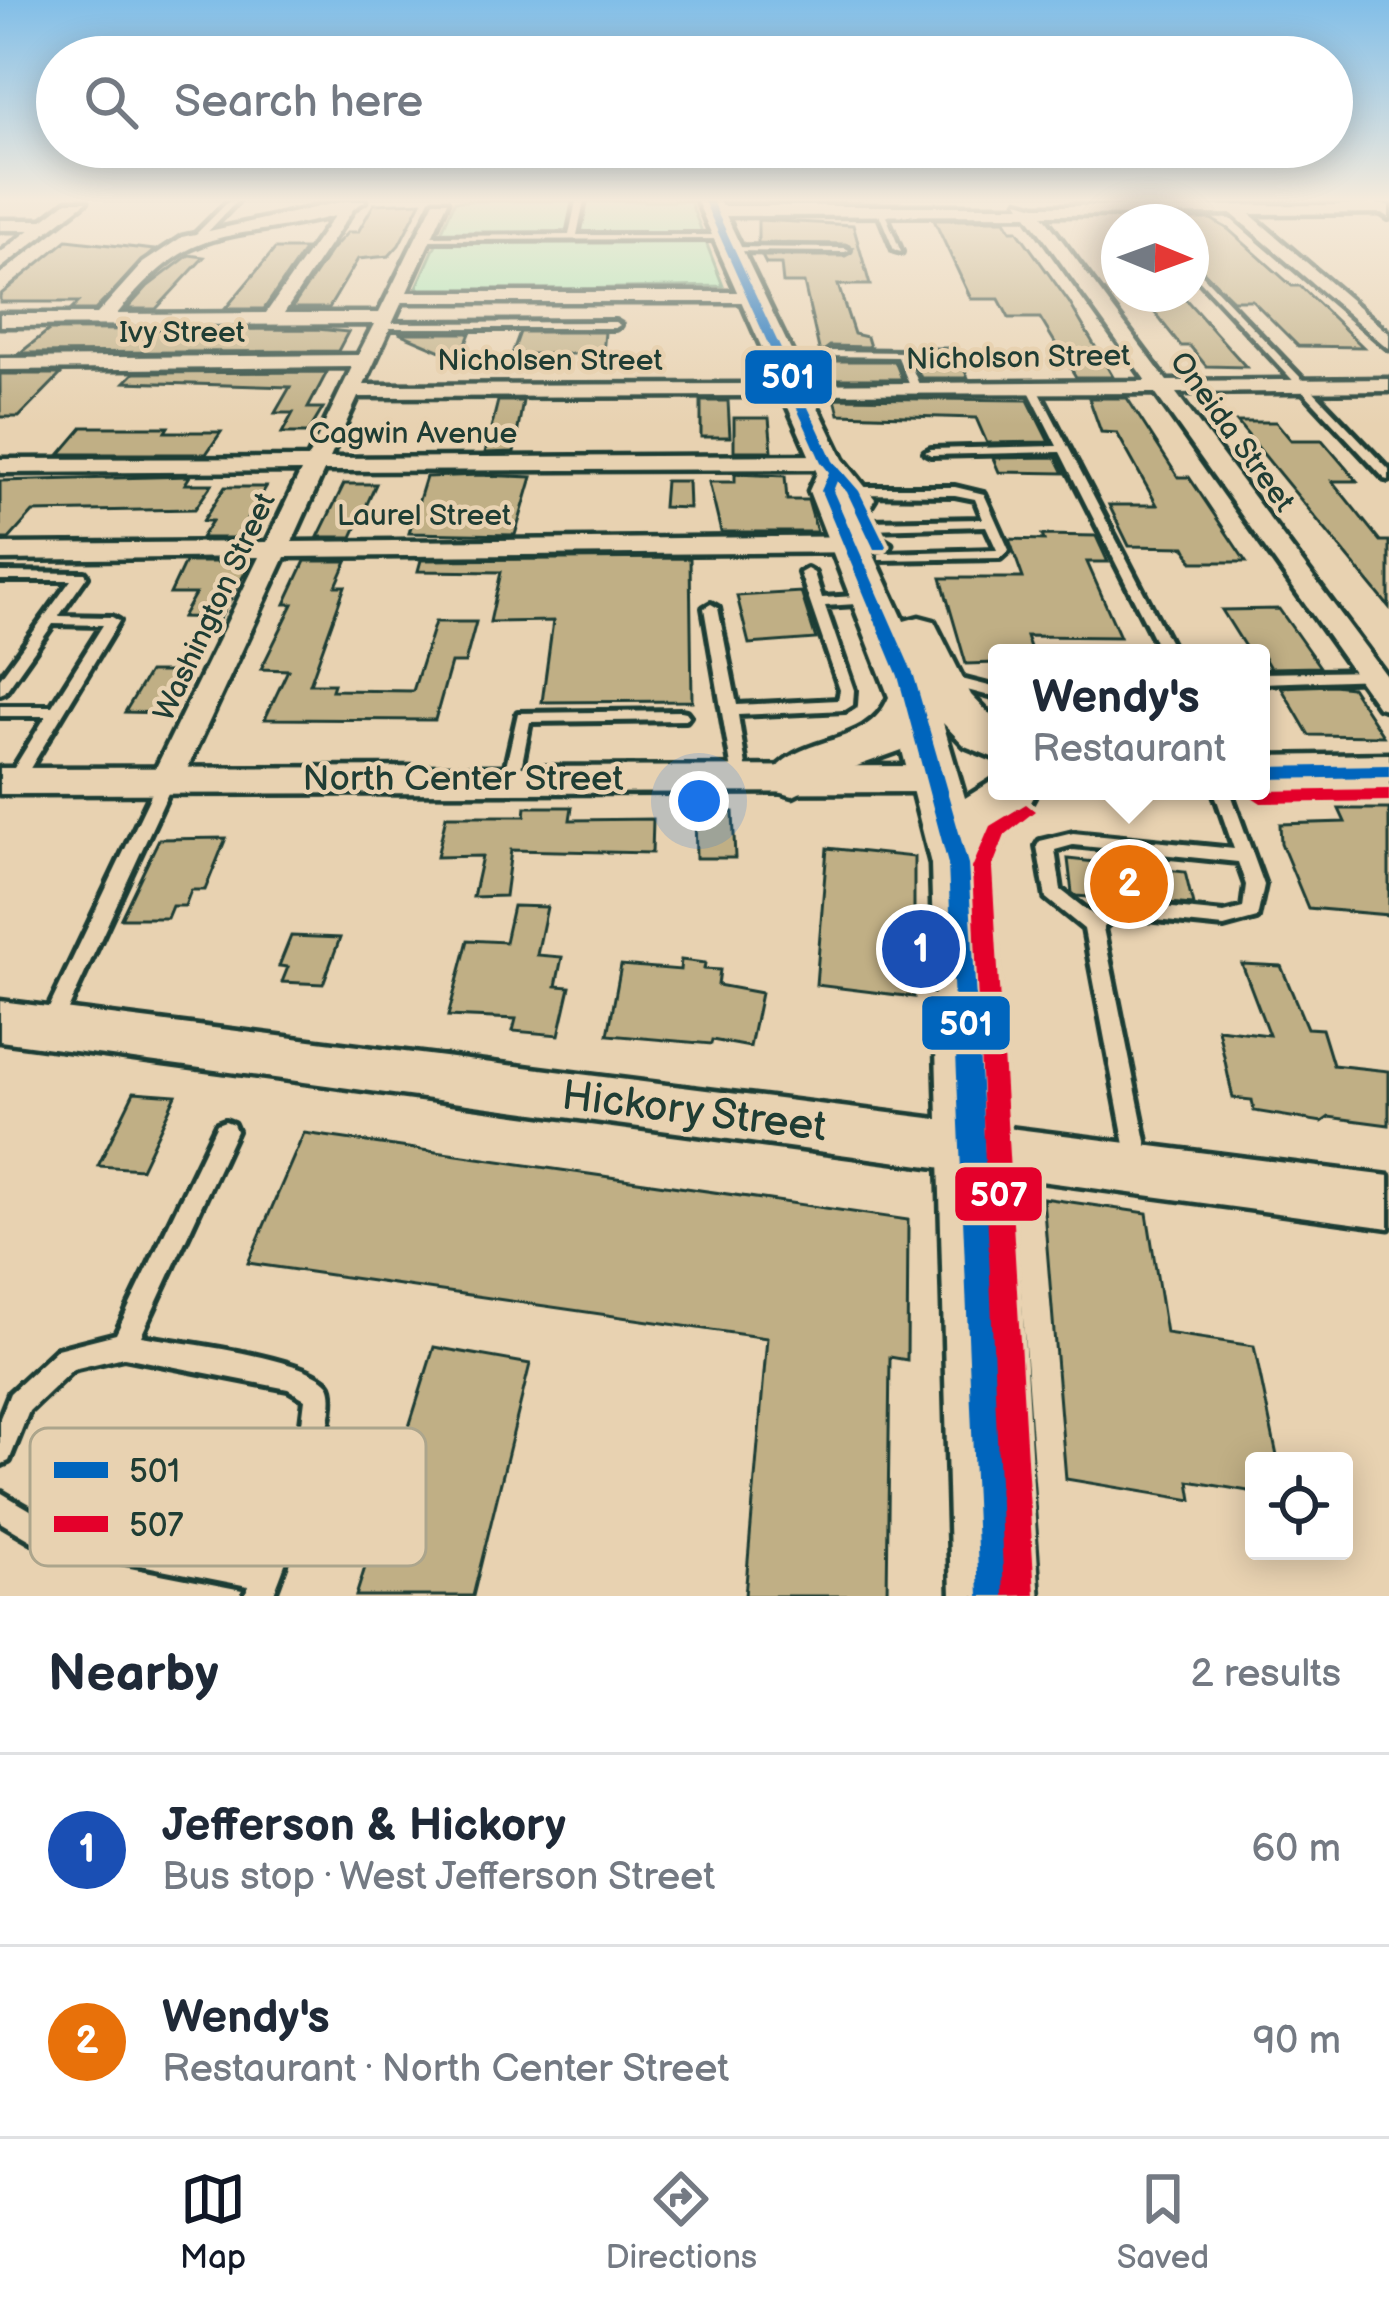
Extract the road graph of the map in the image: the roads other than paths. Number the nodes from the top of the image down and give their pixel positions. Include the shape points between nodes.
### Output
1 (144, 275) edge
2 (302, 275) edge
3 (405, 275) edge
4 (741, 275) edge
5 (1080, 275) edge
6 (1312, 275) edge
7 (1209, 285) edge
8 (751, 297) junction
9 (387, 314) junction
10 (271, 319) junction
11 (0, 320) edge
12 (102, 320) junction
13 (615, 325) dead end
14 (1389, 343) edge
15 (830, 354) dead end
16 (364, 361) junction
17 (0, 364) edge
18 (1162, 386) junction
19 (1303, 386) junction
20 (1389, 386) edge
21 (1032, 387) junction
22 (916, 388) junction
23 (750, 390) dead end
24 (792, 390) junction
25 (350, 392) junction
26 (1064, 449) junction
27 (931, 452) dead end
28 (316, 464) junction
29 (0, 466) edge
30 (1389, 477) edge
31 (991, 522) junction
32 (858, 525) junction
33 (275, 550) junction
34 (97, 551) junction
35 (1, 572) edge
36 (807, 573) dead end
37 (80, 576) junction
38 (818, 602) junction
39 (711, 608) dead end
40 (49, 620) junction
41 (1163, 644) edge
42 (1372, 676) junction
43 (1270, 678) edge
44 (927, 688) junction
45 (0, 689) edge
46 (988, 690) edge
47 (1389, 700) edge
48 (0, 710) edge
49 (730, 710) junction
50 (59, 711) junction
51 (681, 716) dead end
52 (988, 738) edge
53 (1389, 771) edge
54 (1270, 772) edge
55 (988, 777) edge
56 (167, 778) junction
57 (511, 779) junction
58 (740, 779) junction
59 (793, 779) junction
60 (935, 779) junction
61 (7, 781) edge
62 (999, 800) edge
63 (1225, 800) edge
64 (1243, 856) junction
65 (958, 865) junction
66 (1093, 925) junction
67 (0, 1021) edge
68 (50, 1028) junction
69 (225, 1130) dead end
70 (972, 1149) junction
71 (1141, 1170) junction
72 (1389, 1202) edge
73 (124, 1345) junction
74 (315, 1428) edge
75 (0, 1452) edge
76 (0, 1506) edge
77 (30, 1525) edge
78 (182, 1566) edge
79 (263, 1586) edge
80 (994, 1596) edge

1 - 12 street
2 - 10 street
3 - 9 street, Washington Street
4 - 8 main road
5 - 18 street, Oneida Street
6 - 14 street
7 - 19 lane
8 - 9 street
8 - 24 main road
9 - 10 street
9 - 13 lane
9 - 16 street, Washington Street
10 - 12 street
11 - 12 street
15 - 22 lane via 902,354
16 - 17 street, Ivy Street
16 - 25 street, Washington Street
18 - 19 street, Nicholson Street
18 - 21 street, Nicholson Street
18 - 42 street, Oneida Street
19 - 20 street, Nicholson Street
19 - 30 lane
21 - 22 street, Nicholson Street
21 - 26 lane
22 - 24 street, Nicholson Street
23 - 25 street, Nicholsen Street
24 - 32 main road
25 - 28 street, Washington Street
26 - 27 lane
26 - 41 lane
28 - 29 street, Cagwin Avenue
28 - 32 street, Cagwin Avenue
28 - 33 street, Washington Street
31 - 32 lane
31 - 32 lane via 980,497 955,490
31 - 32 lane via 1000,554
32 - 33 street, Laurel Street
32 - 38 lane
32 - 44 main road
33 - 34 street, Laurel Street
33 - 56 street, Washington Street
34 - 35 street, Laurel Street
34 - 37 lane
35 - 37 lane
36 - 38 lane
37 - 40 lane
38 - 49 lane via 845,705
39 - 49 lane
40 - 45 lane
40 - 50 lane via 112,621
42 - 43 lane
42 - 47 street, Oneida Street
44 - 46 lane via 967,682
44 - 52 main road
44 - 59 main road via 884,743 828,758
44 - 60 main road
48 - 50 lane
49 - 58 lane
50 - 61 lane
51 - 57 lane via 524,717
53 - 54 main road
55 - 60 main road, North Center Street
56 - 57 street, North Center Street
56 - 61 street, North Center Street
56 - 68 lane
57 - 58 street, North Center Street
58 - 59 street, North Center Street
59 - 60 street, North Center Street
60 - 65 main road
62 - 65 main road via 977,815
63 - 64 lane
64 - 66 lane via 1255,884 1251,913 1224,920 1114,909
64 - 66 lane via 1073,838 1046,846 1052,892
65 - 70 main road
66 - 71 lane
67 - 68 street, Hickory Street
68 - 70 street, Hickory Street
69 - 73 lane
70 - 71 street, Hickory Street
70 - 80 main road
71 - 72 street, Hickory Street
73 - 74 lane via 292,1377 319,1393
73 - 75 lane via 67,1358 19,1402
76 - 77 lane
78 - 79 lane

